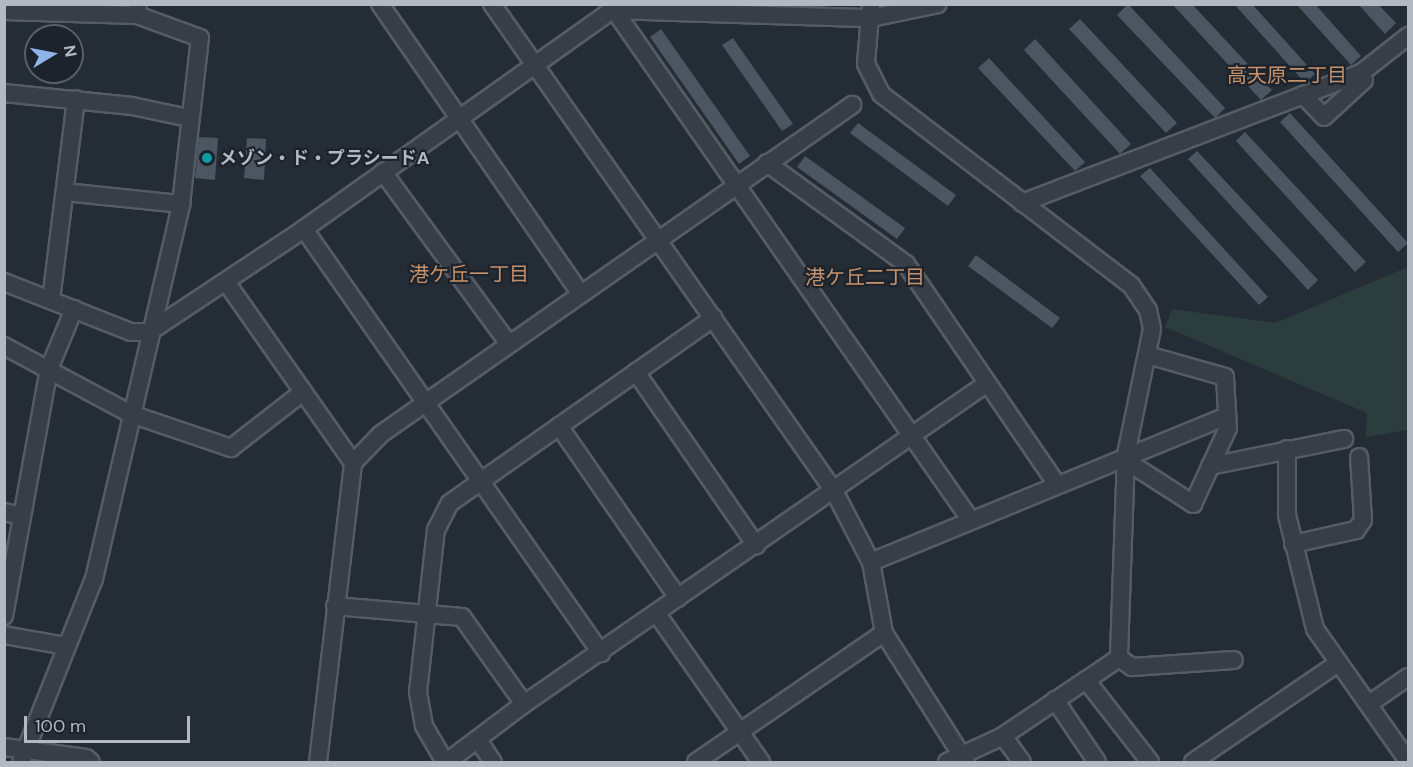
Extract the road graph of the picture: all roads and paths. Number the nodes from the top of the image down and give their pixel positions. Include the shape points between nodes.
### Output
1 (380, 4) edge
2 (492, 4) edge
3 (938, 4) edge
4 (611, 7) edge
5 (42, 8) edge
6 (671, 8) edge
7 (769, 9) edge
8 (138, 10) edge
9 (4, 11) edge
10 (871, 11) edge
11 (1408, 36) edge
12 (534, 66) junction
13 (1361, 73) junction
14 (4, 93) edge
15 (1303, 95) junction
16 (76, 100) junction
17 (852, 105) dead end
18 (189, 118) junction
19 (457, 120) junction
20 (767, 163) junction
21 (383, 172) junction
22 (734, 184) junction
23 (65, 192) junction
24 (1022, 203) junction
25 (181, 204) junction
26 (304, 229) junction
27 (657, 239) junction
28 (4, 282) edge
29 (226, 282) junction
30 (580, 293) junction
31 (51, 300) junction
32 (74, 309) junction
33 (713, 318) junction
34 (149, 332) junction
35 (509, 344) junction
36 (4, 346) edge
37 (1148, 355) junction
38 (49, 369) junction
39 (636, 372) junction
40 (986, 384) junction
41 (303, 392) junction
42 (425, 402) junction
43 (131, 414) junction
44 (1227, 416) junction
45 (559, 426) junction
46 (911, 439) junction
47 (1344, 440) dead end
48 (1287, 449) junction
49 (1126, 455) junction
50 (1359, 457) dead end
51 (353, 463) junction
52 (1210, 466) junction
53 (480, 480) junction
54 (1056, 483) junction
55 (834, 491) junction
56 (4, 512) edge
57 (22, 516) junction
58 (970, 519) junction
59 (1293, 544) junction
60 (756, 545) junction
61 (872, 562) junction
62 (678, 598) junction
63 (335, 606) junction
64 (657, 614) junction
65 (4, 616) edge
66 (426, 616) junction
67 (884, 633) junction
68 (4, 635) edge
69 (65, 646) junction
70 (601, 653) junction
71 (1119, 658) junction
72 (1233, 660) dead end
73 (1338, 663) junction
74 (1408, 676) edge
75 (1086, 680) junction
76 (1055, 700) junction
77 (524, 704) junction
78 (1369, 704) junction
79 (740, 732) junction
80 (1003, 736) junction
81 (478, 740) junction
82 (4, 747) edge
83 (24, 756) edge
84 (964, 757) edge
85 (1408, 761) edge
86 (91, 762) edge
87 (318, 762) edge
88 (446, 762) edge
89 (493, 762) edge
90 (696, 762) edge
91 (761, 762) edge
92 (947, 762) edge
93 (1022, 762) edge
94 (1097, 762) edge
95 (1150, 762) edge
96 (1193, 762) edge

1 - 19 street
2 - 12 street
3 - 10 street
4 - 6 street
4 - 12 street
4 - 22 street
5 - 8 street
5 - 9 street
6 - 7 street
7 - 10 street
8 - 18 street via 200,38
10 - 24 street via 866,64 881,94
11 - 13 street
12 - 19 street
12 - 27 street
13 - 15 street
13 - 15 street via 1364,80 1324,117
14 - 16 street
15 - 24 street
16 - 18 street
16 - 23 street
17 - 20 street
18 - 25 street
19 - 21 street
19 - 30 street
20 - 22 street
20 - 40 street via 906,264
21 - 26 street
21 - 35 street
22 - 27 street
22 - 46 street via 816,295
23 - 25 street
23 - 31 street
24 - 37 street via 1143,298 1152,329
25 - 34 street via 172,259
26 - 29 street
26 - 42 street
27 - 30 street
27 - 33 street
28 - 31 street
29 - 34 street
29 - 41 street
30 - 35 street
31 - 32 street
32 - 34 street via 131,332
32 - 38 street
33 - 39 street
33 - 55 street
34 - 43 street
35 - 42 street
36 - 38 street
37 - 44 street via 1225,377
37 - 49 street
38 - 43 street
38 - 57 street
39 - 45 street
39 - 60 street
40 - 46 street
40 - 54 street
41 - 43 street via 231,448
41 - 51 street
42 - 51 street via 381,434
42 - 53 street
43 - 69 street via 94,579
44 - 49 street
44 - 52 street via 1228,428
45 - 53 street
45 - 62 street
46 - 55 street
46 - 58 street
47 - 48 street
48 - 52 street
48 - 59 street via 1287,515
49 - 52 street via 1131,464 1193,504
49 - 54 street
49 - 71 street
50 - 59 street via 1363,519 1356,530
51 - 63 street
53 - 66 street via 450,503 436,530
53 - 70 street
54 - 58 street
55 - 60 street
55 - 61 street
56 - 57 street
57 - 65 street
58 - 61 street
59 - 73 street via 1316,628
60 - 62 street
61 - 67 street
62 - 64 street
63 - 66 street
63 - 87 street
64 - 70 street
64 - 79 street
66 - 77 street via 462,617
66 - 88 street via 418,692 424,726
67 - 79 street
67 - 84 street
68 - 69 street
69 - 83 street
70 - 77 street
71 - 72 street via 1132,667
71 - 75 street
73 - 78 street
73 - 96 street
74 - 78 street
75 - 76 street
75 - 95 street
76 - 80 street
76 - 94 street
77 - 81 street
78 - 85 street
79 - 90 street
79 - 91 street
80 - 84 street
80 - 93 street
81 - 88 street
81 - 89 street
82 - 83 street
83 - 86 street via 86,758
84 - 92 street

